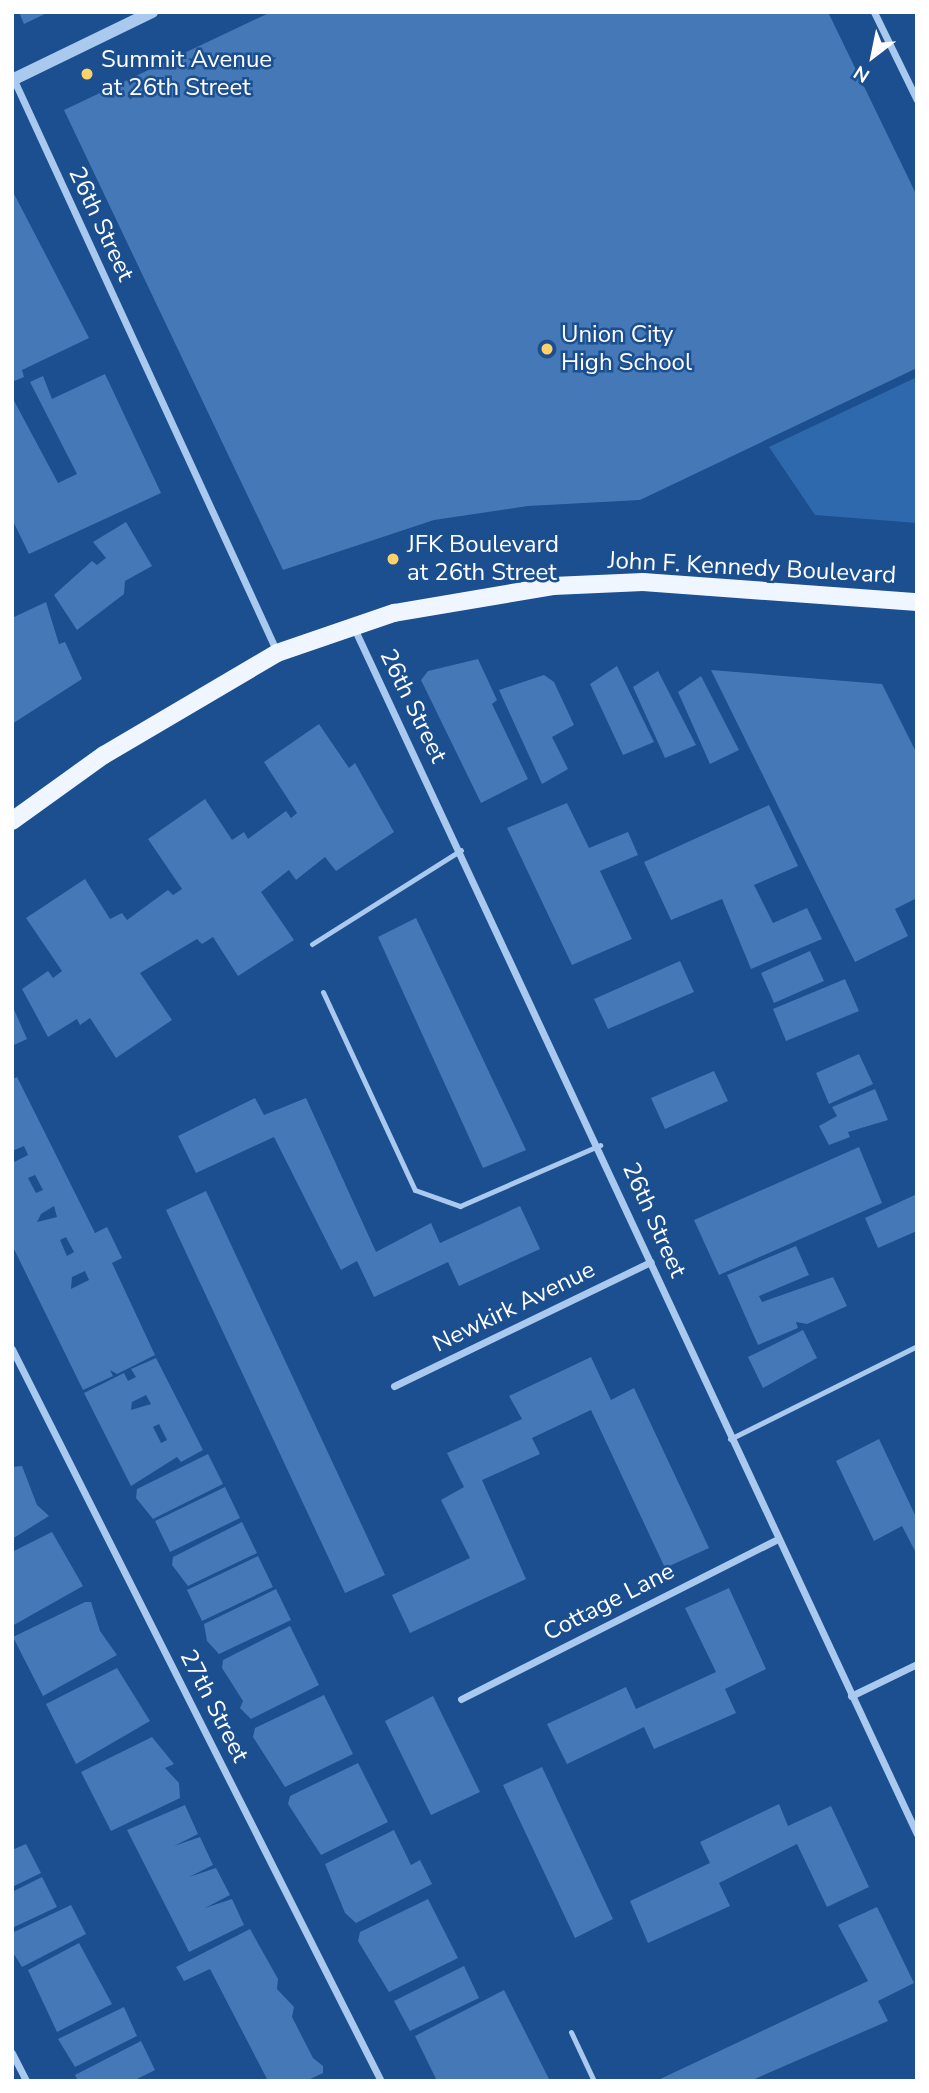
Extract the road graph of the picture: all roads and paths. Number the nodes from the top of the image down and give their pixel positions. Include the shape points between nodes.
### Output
1 (152, 12) edge
2 (874, 12) edge
3 (13, 79) edge
4 (917, 100) edge
5 (917, 602) edge
6 (352, 624) junction
7 (277, 653) junction
8 (12, 821) edge
9 (461, 850) junction
10 (312, 944) dead end
11 (323, 992) dead end
12 (600, 1145) junction
13 (651, 1262) junction
14 (917, 1346) edge
15 (12, 1349) edge
16 (394, 1386) dead end
17 (730, 1439) junction
18 (776, 1540) junction
19 (917, 1664) edge
20 (851, 1696) junction
21 (461, 1699) dead end
22 (917, 1833) edge
23 (571, 2032) dead end
24 (12, 2053) edge
25 (26, 2081) edge
26 (380, 2081) edge
27 (594, 2081) edge

1 - 3 street
2 - 4 street
3 - 7 street, 26th Street
5 - 6 main road, John F. Kennedy Boulevard via 643,582 553,586
6 - 7 main road, John F. Kennedy Boulevard
6 - 9 street, 26th Street
7 - 8 main road, John F. Kennedy Boulevard via 104,755
9 - 10 lane
9 - 12 street, 26th Street
11 - 12 lane via 415,1189 460,1206
12 - 13 street, 26th Street
13 - 16 street, Newkirk Avenue
13 - 17 street, 26th Street
14 - 17 lane
15 - 26 street, 27th Street
17 - 18 street, 26th Street
18 - 20 street, 26th Street
18 - 21 street, Cottage Lane
19 - 20 street
20 - 22 street, 26th Street
23 - 27 lane
24 - 25 street

